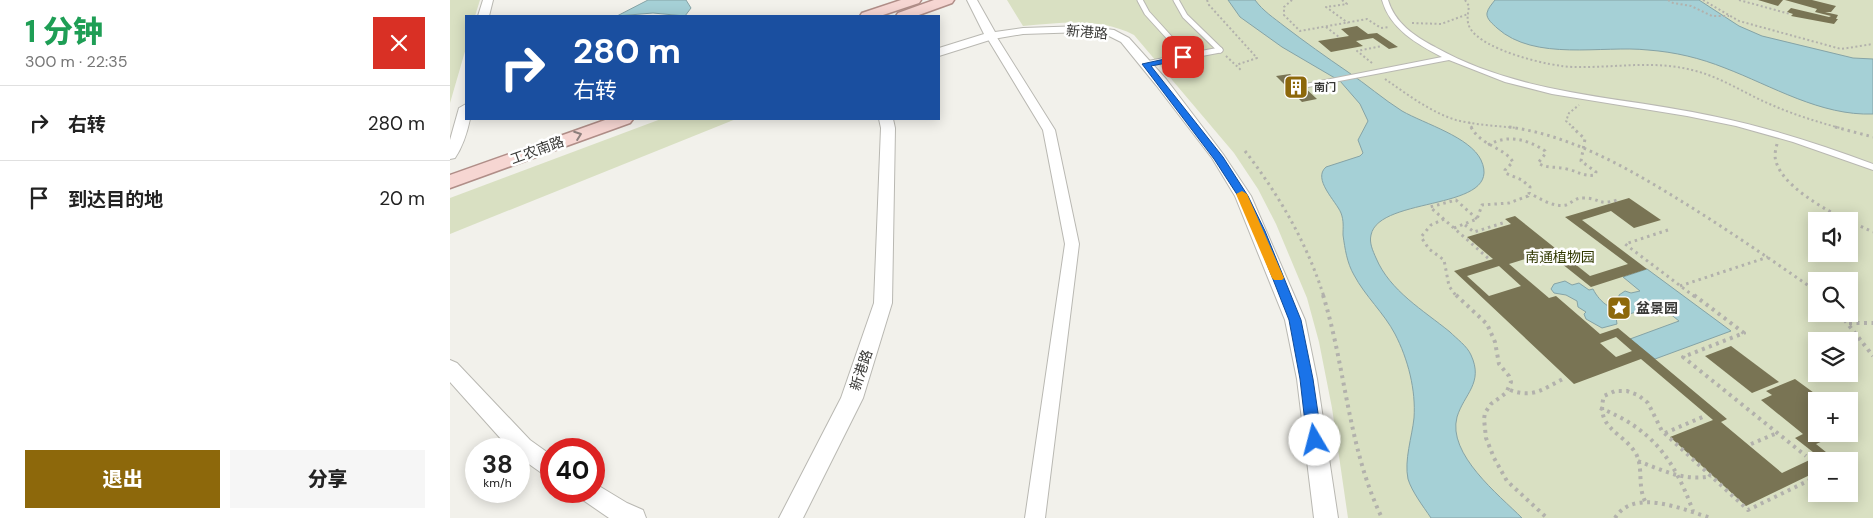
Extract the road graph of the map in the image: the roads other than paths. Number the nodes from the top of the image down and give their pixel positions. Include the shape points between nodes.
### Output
1 (488, 0) edge
2 (914, 0) edge
3 (947, 0) edge
4 (972, 0) edge
5 (1140, 0) edge
6 (1176, 0) edge
7 (1385, 0) edge
8 (484, 15) edge
9 (870, 15) edge
10 (906, 15) edge
11 (991, 36) junction
12 (940, 52) edge
13 (1187, 56) dead end
14 (1448, 58) junction
15 (1146, 64) junction
16 (1290, 90) dead end
17 (465, 112) edge
18 (578, 120) edge
19 (621, 120) edge
20 (886, 120) edge
21 (450, 155) edge
22 (450, 166) edge
23 (1873, 167) edge
24 (450, 182) edge
25 (450, 368) edge
26 (540, 459) edge
27 (605, 502) edge
28 (634, 518) edge
29 (791, 518) edge
30 (1035, 518) edge
31 (1326, 518) edge

1 - 8 street
2 - 9 main road
3 - 10 main road
4 - 11 street
5 - 13 lane via 1147,13
6 - 15 lane via 1185,16 1220,50
7 - 14 street via 1398,24
11 - 12 street, 新港路
11 - 15 street, 新港路 via 1075,29 1110,32 1125,40
11 - 30 street via 1049,130 1072,244
14 - 16 street
14 - 23 street via 1509,80 1580,97 1716,119 1783,136
15 - 31 street, 新港路 via 1218,157 1243,196 1278,276 1295,320
17 - 21 street
18 - 22 main road, 工农南路
24 -> 19 main road, 工农南路
20 - 29 street, 新港路 via 883,303 852,398
25 - 26 street via 522,447
27 - 28 street

